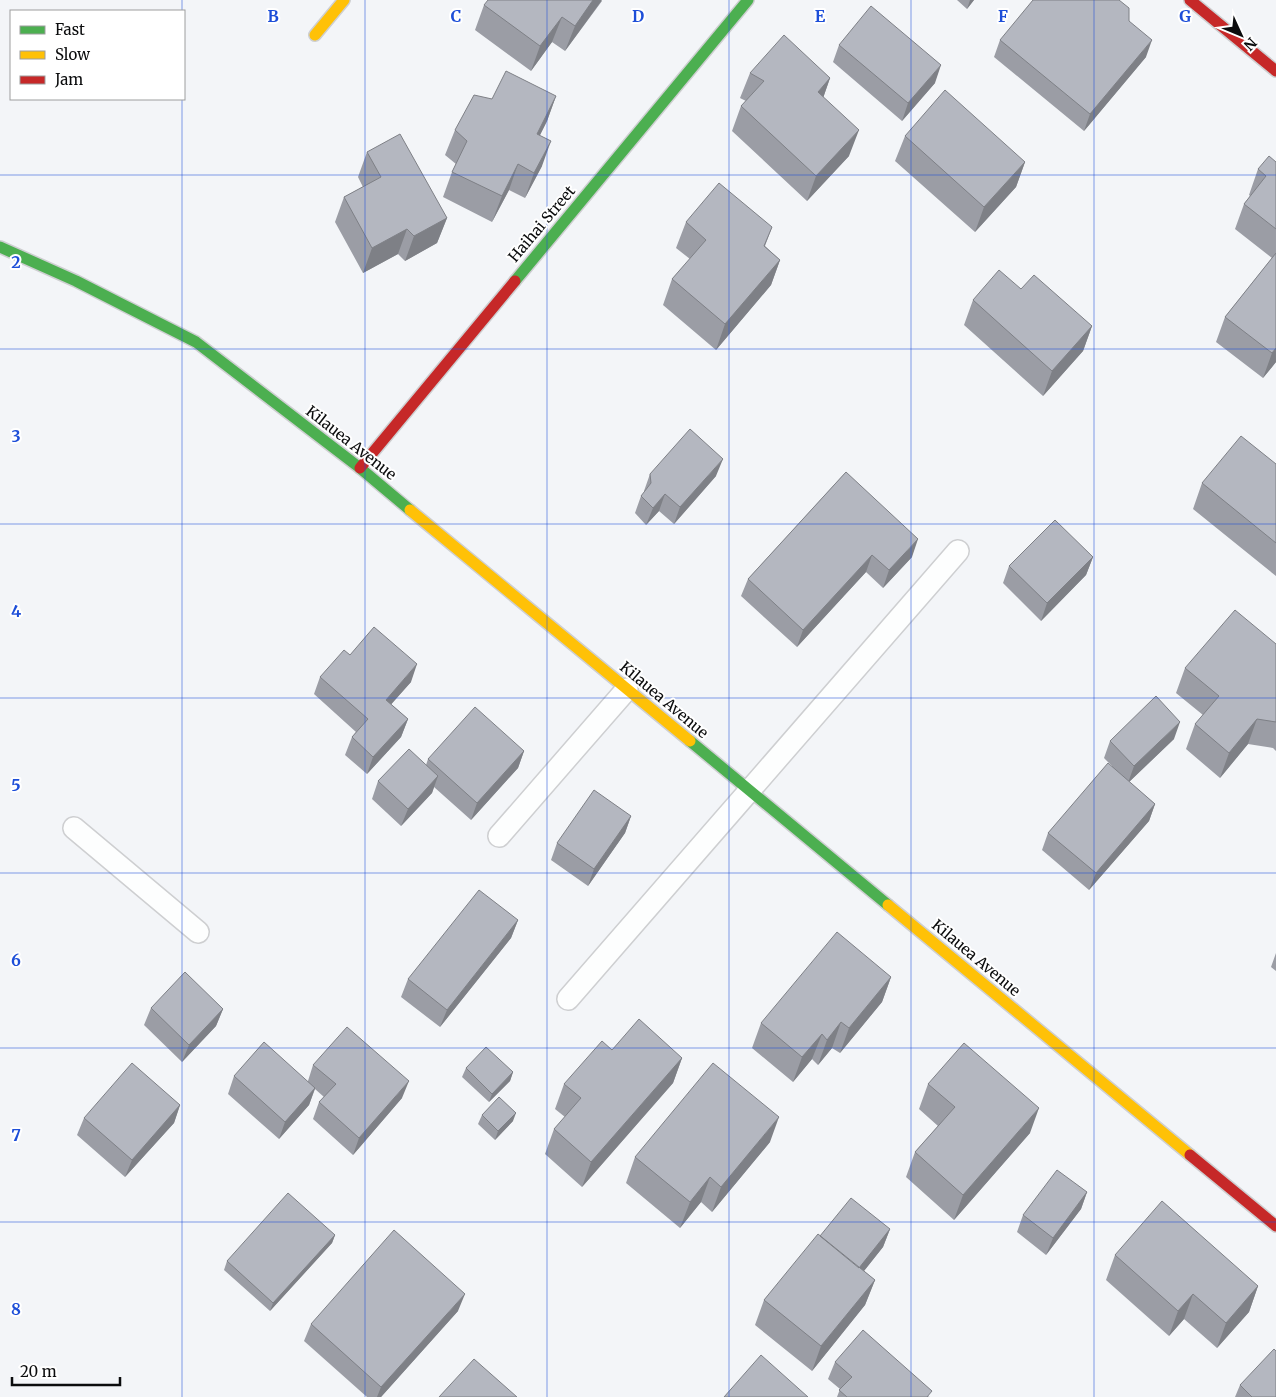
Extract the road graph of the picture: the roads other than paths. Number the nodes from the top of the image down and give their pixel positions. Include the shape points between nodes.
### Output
1 (344, 0) edge
2 (748, 0) edge
3 (1190, 0) edge
4 (315, 35) dead end
5 (1276, 71) edge
6 (0, 246) edge
7 (360, 468) junction
8 (958, 551) dead end
9 (627, 689) junction
10 (750, 791) junction
11 (74, 828) dead end
12 (499, 836) dead end
13 (198, 932) dead end
14 (568, 999) dead end
15 (1276, 1226) edge

1 - 4 street
2 - 7 street, Haihai Street
3 - 5 street
6 - 7 street, Kilauea Avenue via 196,342
7 - 9 street, Kilauea Avenue
8 - 10 lane
9 - 10 street, Kilauea Avenue
9 - 12 lane
10 - 14 lane
10 - 15 street, Kilauea Avenue
11 - 13 lane

